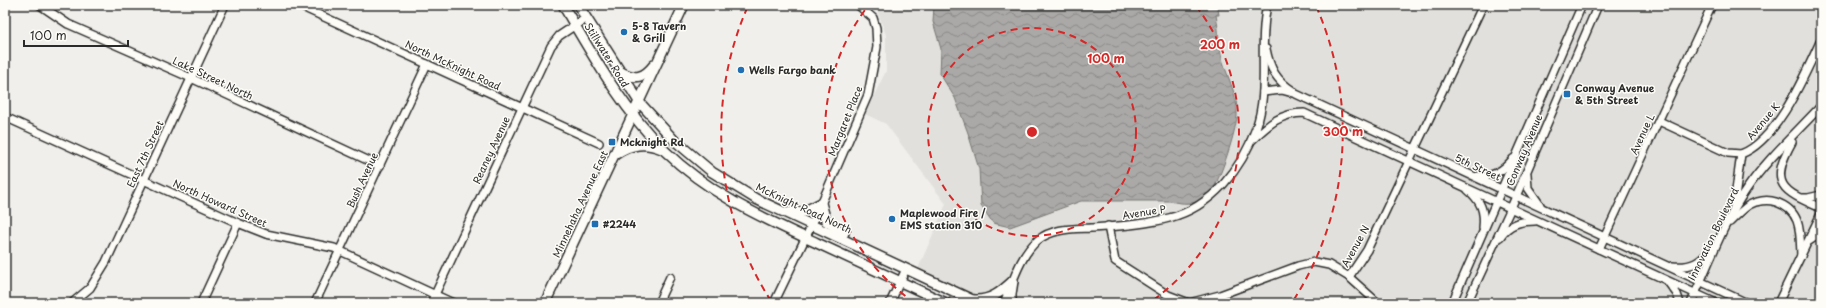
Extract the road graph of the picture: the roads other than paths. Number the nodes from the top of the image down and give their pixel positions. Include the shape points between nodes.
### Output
1 (40, 5) edge
2 (225, 5) edge
3 (298, 5) edge
4 (563, 5) edge
5 (578, 5) edge
6 (684, 5) edge
7 (858, 5) edge
8 (1267, 5) edge
9 (1483, 5) edge
10 (1582, 5) edge
11 (1598, 5) edge
12 (1712, 5) edge
13 (586, 18) junction
14 (576, 25) junction
15 (1263, 34) junction
16 (1821, 40) edge
17 (659, 60) junction
18 (427, 64) junction
19 (620, 71) junction
20 (191, 78) junction
21 (1263, 92) junction
22 (1296, 94) junction
23 (640, 103) junction
24 (1821, 106) edge
25 (522, 108) junction
26 (634, 115) junction
27 (5, 117) edge
28 (1658, 121) junction
29 (1796, 133) junction
30 (1251, 141) junction
31 (599, 143) dead end
32 (1416, 149) junction
33 (664, 150) junction
34 (615, 154) junction
35 (1517, 154) junction
36 (1741, 154) junction
37 (1410, 161) junction
38 (380, 166) junction
39 (1527, 169) junction
40 (1473, 176) junction
41 (144, 180) junction
42 (1462, 185) junction
43 (1502, 189) junction
44 (1821, 195) edge
45 (1516, 196) junction
46 (1798, 198) junction
47 (1497, 202) junction
48 (821, 203) junction
49 (1511, 208) junction
50 (1543, 208) junction
51 (1821, 208) edge
52 (779, 210) junction
53 (1732, 214) junction
54 (1821, 214) edge
55 (1537, 221) junction
56 (238, 223) junction
57 (1728, 223) junction
58 (812, 224) junction
59 (1108, 226) junction
60 (1821, 233) edge
61 (1482, 235) junction
62 (1605, 237) junction
63 (805, 238) junction
64 (1807, 242) junction
65 (1719, 243) junction
66 (1494, 245) junction
67 (862, 248) junction
68 (1599, 249) junction
69 (340, 250) junction
70 (1801, 256) junction
71 (1667, 266) junction
72 (906, 269) junction
73 (670, 277) dead end
74 (1349, 277) junction
75 (1664, 279) junction
76 (1014, 281) junction
77 (900, 282) junction
78 (1701, 282) junction
79 (1695, 294) junction
80 (435, 295) junction
81 (977, 302) edge
82 (72, 303) edge
83 (201, 303) edge
84 (315, 303) edge
85 (431, 303) edge
86 (453, 303) edge
87 (545, 303) edge
88 (658, 303) edge
89 (774, 303) edge
90 (890, 303) edge
91 (946, 303) edge
92 (1004, 303) edge
93 (1011, 303) edge
94 (1378, 303) edge
95 (1452, 303) edge
96 (1467, 303) edge
97 (1680, 303) edge
98 (1691, 303) edge
99 (1716, 303) edge
100 (1746, 303) edge
101 (1778, 303) edge

1 - 20 street, Lake Street North via 68,24
2 - 20 street, East 7th Street
3 - 18 street, North McKnight Road
4 - 14 main road, Stillwater Road
5 - 13 main road, Stillwater Road
6 - 17 main road, Minnehaha Avenue East
7 - 48 street, Margaret Place via 873,18 876,28 877,47 873,75 859,120
8 - 15 street, Avenue P
9 - 32 street, Avenue N
10 - 35 street, Conway Avenue
11 - 39 street, Conway Avenue
12 - 28 street, Avenue L
13 - 14 street, Reaney Avenue
13 - 19 main road, Stillwater Road
14 - 25 street, Reaney Avenue via 559,36 551,46
14 - 26 main road, Stillwater Road
15 - 21 street, Avenue P
15 - 22 street via 1273,73
16 - 36 street, Avenue K via 1782,115 1753,148
17 - 19 main road via 640,78 630,77
17 - 23 main road, Minnehaha Avenue East
18 - 25 street, North McKnight Road
18 - 38 street, Bush Avenue
19 - 23 main road, Stillwater Road
20 - 38 street, Lake Street North
20 - 41 street, East 7th Street
21 - 22 street, 5th Street via 1282,90
21 - 30 street, Avenue P via 1260,117
22 - 32 street, 5th Street
23 - 26 main road, Minnehaha Avenue East
23 - 52 main road, McKnight Road North via 674,140 704,166 733,186
24 - 29 street, Innovation Boulevard
25 - 31 street, North McKnight Road
25 - 80 street, Reaney Avenue
26 - 33 main road
26 - 34 main road, Minnehaha Avenue East
27 - 41 street, North Howard Street
28 - 36 street via 1728,153
28 - 62 street, Avenue L
29 - 46 street via 1784,156 1780,172 1785,189
29 - 53 street, Innovation Boulevard via 1770,159 1746,190
30 - 37 street via 1280,117 1304,113
30 - 59 street, Avenue P via 1225,183 1195,207 1158,221
32 - 37 street, Avenue N
32 - 40 street, 5th Street
33 - 34 main road via 636,144 626,146
33 - 63 main road via 695,177 728,199
34 - 87 main road, Minnehaha Avenue East
35 - 40 street via 1502,170 1483,177
35 - 43 street, Conway Avenue
36 - 53 street
37 - 42 street
37 - 74 street, Avenue N via 1367,250
38 - 69 street, Bush Avenue
39 - 45 street, Conway Avenue
39 - 50 street via 1528,188
40 - 43 street, 5th Street
41 - 56 street, North Howard Street
41 - 82 street, East 7th Street via 98,276 90,288
42 - 47 street
42 - 61 street via 1482,207
43 - 45 street, 5th Street
43 - 47 street, Conway Avenue
44 - 46 street
45 - 49 street, Conway Avenue
45 - 50 street, 5th Street
46 - 51 street
47 - 49 street
47 - 61 street, Conway Avenue
48 - 52 main road via 803,212
48 - 58 street, Margaret Place
48 - 67 main road via 826,221 851,236
49 - 55 street
49 - 66 street, Conway Avenue
50 - 62 street, 5th Street
52 - 58 main road, McKnight Road North
53 - 57 street, Innovation Boulevard
54 - 64 street
55 - 66 street via 1518,222 1510,226
55 - 68 street
56 - 69 street, North Howard Street via 266,234
56 - 83 street
57 - 65 street, Innovation Boulevard
57 - 70 street via 1756,202 1773,201 1782,204 1796,217
58 - 63 street, Margaret Place
58 - 67 main road, McKnight Road North
59 - 74 street, Avenue N via 1115,261 1168,295 1189,303 1220,295 1314,262 1329,265
59 - 76 street, Avenue P via 1060,230 1040,239 1024,257
60 - 64 street
61 - 95 street, Conway Avenue
62 - 68 street, Avenue L
62 - 71 street, 5th Street
63 - 77 main road
63 - 89 street, Margaret Place
64 - 70 street
65 - 71 street via 1694,265
65 - 78 street, Innovation Boulevard
66 - 96 street, Conway Avenue
67 - 72 main road, McKnight Road North
68 - 75 street
69 - 80 street, North Howard Street
69 - 84 street, Bush Avenue
70 - 101 street
71 - 78 street, 5th Street
72 - 77 street
72 - 81 main road, McKnight Road North
73 - 88 street
74 - 94 street
75 - 79 street
75 - 97 street via 1675,290
76 - 81 main road via 993,297
76 - 92 street, Avenue P
76 - 93 main road via 1010,294
77 - 90 street
77 - 91 main road
78 - 79 street, Innovation Boulevard
78 - 100 street, 5th Street
79 - 98 street, Innovation Boulevard
79 - 99 street
80 - 85 street, Reaney Avenue
80 - 86 street, North Howard Street

